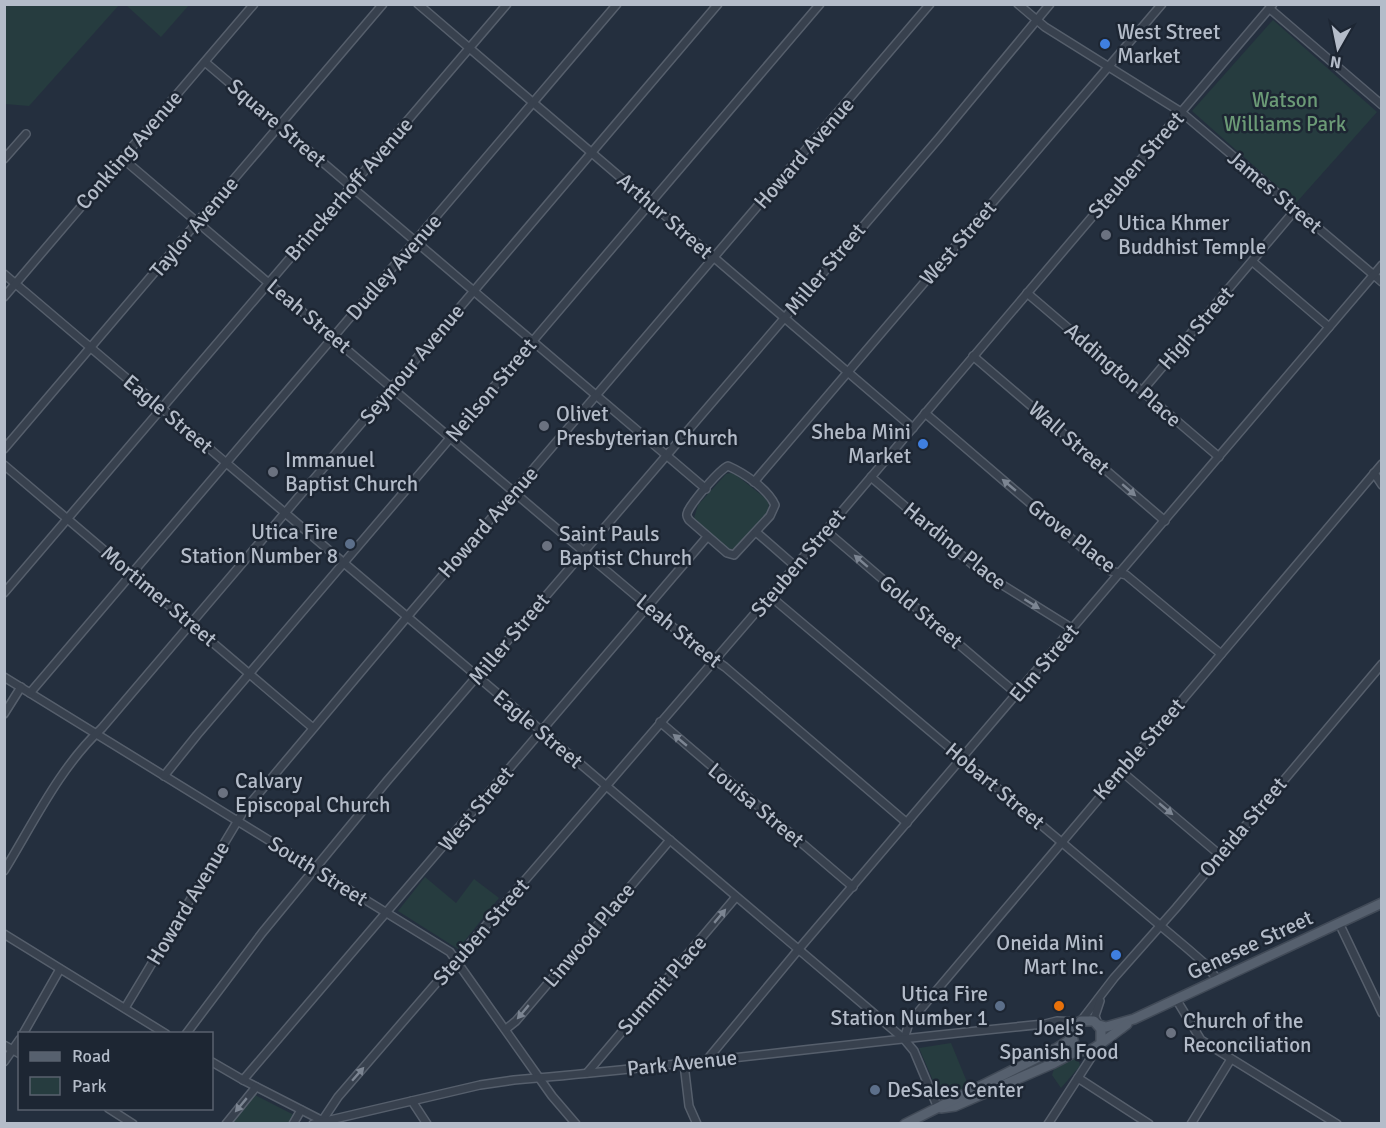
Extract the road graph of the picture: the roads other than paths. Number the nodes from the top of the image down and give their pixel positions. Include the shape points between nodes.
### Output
1 (254, 4) edge
2 (383, 4) edge
3 (418, 4) edge
4 (507, 4) edge
5 (617, 4) edge
6 (718, 4) edge
7 (820, 4) edge
8 (930, 4) edge
9 (1017, 4) edge
10 (1050, 4) edge
11 (1162, 4) edge
12 (1271, 7) edge
13 (1037, 21) junction
14 (470, 49) junction
15 (205, 62) junction
16 (1109, 66) junction
17 (533, 103) junction
18 (1382, 105) edge
19 (1181, 112) junction
20 (281, 125) junction
21 (26, 134) dead end
22 (591, 153) junction
23 (122, 158) junction
24 (4, 159) edge
25 (351, 187) junction
26 (651, 204) junction
27 (1296, 210) junction
28 (199, 222) junction
29 (415, 242) junction
30 (714, 258) junction
31 (1253, 262) junction
32 (1382, 265) edge
33 (4, 274) edge
34 (1373, 275) junction
35 (1382, 282) edge
36 (269, 283) junction
37 (15, 284) junction
38 (474, 291) junction
39 (1027, 293) junction
40 (4, 297) edge
41 (784, 317) junction
42 (1329, 327) junction
43 (333, 337) junction
44 (533, 341) junction
45 (91, 348) junction
46 (973, 356) junction
47 (848, 372) junction
48 (392, 387) junction
49 (1142, 391) junction
50 (596, 396) junction
51 (162, 408) junction
52 (925, 413) junction
53 (913, 428) junction
54 (451, 437) junction
55 (4, 449) edge
56 (666, 455) junction
57 (1219, 457) junction
58 (226, 463) junction
59 (1382, 464) edge
60 (4, 465) edge
61 (1374, 473) junction
62 (871, 477) junction
63 (754, 482) junction
64 (1382, 485) edge
65 (706, 489) junction
66 (515, 492) junction
67 (285, 513) junction
68 (68, 519) junction
69 (1165, 521) junction
70 (825, 530) junction
71 (756, 532) junction
72 (707, 537) junction
73 (584, 551) junction
74 (344, 563) junction
75 (795, 566) junction
76 (132, 573) junction
77 (1120, 574) junction
78 (4, 593) edge
79 (770, 596) junction
80 (648, 606) junction
81 (407, 617) junction
82 (191, 623) junction
83 (1073, 629) junction
84 (1221, 654) junction
85 (714, 660) junction
86 (1382, 664) edge
87 (250, 673) junction
88 (4, 677) edge
89 (477, 677) junction
90 (21, 687) junction
91 (30, 693) junction
92 (1017, 694) junction
93 (4, 714) edge
94 (660, 722) junction
95 (313, 728) junction
96 (541, 731) junction
97 (95, 734) junction
98 (962, 759) junction
99 (1121, 771) junction
100 (164, 777) junction
101 (606, 786) junction
102 (238, 821) junction
103 (907, 823) junction
104 (670, 840) junction
105 (1061, 842) junction
106 (1220, 855) junction
107 (314, 868) junction
108 (4, 871) edge
109 (853, 887) junction
110 (736, 897) junction
111 (1382, 903) edge
112 (387, 913) junction
113 (1339, 923) junction
114 (1161, 926) junction
115 (4, 934) edge
116 (798, 950) junction
117 (456, 960) junction
118 (60, 969) junction
119 (1218, 980) junction
120 (1105, 990) junction
121 (1176, 999) junction
122 (125, 1008) junction
123 (1382, 1012) edge
124 (1134, 1019) junction
125 (1080, 1022) junction
126 (1045, 1024) junction
127 (1098, 1024) junction
128 (506, 1029) junction
129 (24, 1032) edge
130 (163, 1032) edge
131 (188, 1032) edge
132 (1072, 1034) junction
133 (904, 1039) junction
134 (4, 1045) edge
135 (1099, 1045) junction
136 (1082, 1050) junction
137 (16, 1052) edge
138 (1231, 1059) junction
139 (706, 1061) junction
140 (4, 1062) edge
141 (213, 1063) edge
142 (684, 1064) junction
143 (1086, 1066) junction
144 (587, 1073) junction
145 (540, 1078) junction
146 (1078, 1078) junction
147 (243, 1080) junction
148 (256, 1087) junction
149 (412, 1101) junction
150 (938, 1108) junction
151 (111, 1110) edge
152 (301, 1110) junction
153 (324, 1122) edge
154 (133, 1124) edge
155 (226, 1124) edge
156 (293, 1124) edge
157 (313, 1124) edge
158 (427, 1124) edge
159 (576, 1124) edge
160 (696, 1124) edge
161 (905, 1124) edge
162 (1048, 1124) edge
163 (1149, 1124) edge
164 (1191, 1124) edge
165 (1337, 1124) edge

1 - 15 street, Conkling Avenue
2 - 20 street, Taylor Avenue
3 - 14 street, Arthur Street
4 - 14 street, Brinckerhoff Avenue
5 - 17 street, Dudley Avenue
6 - 22 street, Seymour Avenue
7 - 26 street, Neilson Street
8 - 30 street, Howard Avenue
9 - 13 street, James Street
10 - 13 street, Miller Street
11 - 16 street, West Street
12 - 18 street
12 - 19 street, Steuben Street
13 - 16 street, James Street
13 - 41 street, Miller Street
14 - 17 street, Arthur Street
14 - 25 street, Brinckerhoff Avenue
15 - 20 street, Square Street
15 - 23 street, Conkling Avenue
16 - 19 street, James Street
16 - 47 street, West Street
17 - 22 street, Arthur Street
17 - 29 street, Dudley Avenue
19 - 27 street, James Street
19 - 39 street, Steuben Street
20 - 25 street, Square Street
20 - 28 street, Taylor Avenue
21 - 24 street
22 - 26 street, Arthur Street
22 - 38 street, Seymour Avenue
23 - 28 street, Leah Street
23 - 37 street, Conkling Avenue
25 - 29 street, Square Street
25 - 36 street, Brinckerhoff Avenue
26 - 30 street, Arthur Street
26 - 44 street, Neilson Street
27 - 31 street, High Street
27 - 34 street, James Street
28 - 36 street, Leah Street
28 - 45 street, Taylor Avenue
29 - 38 street, Square Street
29 - 43 street, Dudley Avenue
30 - 41 street, Arthur Street
30 - 50 street, Howard Avenue
31 - 42 street
31 - 49 street, High Street
32 - 34 street, Elm Street
33 - 37 street, Eagle Street
34 - 35 street, James Street
34 - 42 street, Elm Street
36 - 43 street, Leah Street
36 - 51 street, Brinckerhoff Avenue
37 - 40 street, Conkling Avenue
37 - 45 street, Eagle Street
38 - 44 street, Square Street
38 - 48 street, Seymour Avenue
39 - 46 street, Steuben Street
39 - 49 street, Addington Place
41 - 47 street, Arthur Street
41 - 56 street, Miller Street
42 - 57 street, Elm Street
43 - 48 street, Leah Street
43 - 58 street, Dudley Avenue
44 - 50 street, Square Street
44 - 54 street, Neilson Street
45 - 51 street, Eagle Street
45 - 55 street, Taylor Avenue
46 - 52 street, Steuben Street
46 -> 69 street, Wall Street
47 - 53 street, Arthur Street
47 - 63 street, West Street
48 - 54 street, Leah Street
48 - 67 street, Seymour Avenue
49 - 57 street, Addington Place
50 - 56 street, Square Street
50 - 66 street, Howard Avenue
51 - 58 street, Eagle Street
51 - 68 street, Brinckerhoff Avenue
52 - 53 street, Steuben Street
77 -> 52 street, Grove Place via 1101,564
53 - 62 street, Steuben Street
54 - 66 street, Leah Street
54 - 74 street, Neilson Street
56 - 65 street, Square Street
56 - 73 street, Miller Street
57 - 69 street, Elm Street
58 - 67 street, Eagle Street
58 - 76 street, Dudley Avenue
59 - 61 street, Kemble Street
60 - 68 street, Mortimer Street
61 - 64 street
61 - 84 street, Kemble Street
62 - 70 street, Steuben Street
62 -> 83 street, Harding Place via 980,570
63 - 65 street via 728,466
63 - 71 street via 775,505
65 - 72 street via 687,515
66 - 73 street, Leah Street
66 - 81 street, Howard Avenue
67 - 74 street, Eagle Street
67 - 82 street, Seymour Avenue
68 - 76 street, Mortimer Street
68 - 78 street, Brinckerhoff Avenue
69 - 77 street, Elm Street
70 - 75 street, Steuben Street
92 -> 70 street, Gold Street
71 - 72 street via 734,555
71 - 75 street
72 - 80 street, West Street
73 - 80 street, Leah Street
73 - 89 street, Miller Street
74 - 81 street, Eagle Street
74 - 87 street, Neilson Street
75 - 79 street, Steuben Street
76 - 82 street, Mortimer Street
76 - 91 street, Dudley Avenue
77 - 83 street, Elm Street
77 - 84 street, Grove Place
79 - 85 street, Steuben Street
79 - 98 street, Hobart Street
80 - 85 street, Leah Street
80 - 96 street, West Street
81 - 89 street, Eagle Street
81 - 95 street, Howard Avenue
82 - 87 street, Mortimer Street
82 - 97 street, Seymour Avenue
83 - 92 street, Elm Street
84 - 99 street, Kemble Street
85 - 94 street, Steuben Street
85 - 103 street, Leah Street
86 - 106 street, Oneida Street
87 - 95 street, Mortimer Street
87 - 100 street, Neilson Street
88 - 90 street, South Street
89 - 96 street, Eagle Street
89 - 107 street, Miller Street
90 - 91 street, South Street
90 - 93 street
91 - 97 street, South Street
92 - 98 street, Elm Street
94 - 101 street, Steuben Street
109 -> 94 street, Louisa Street
95 - 102 street, Howard Avenue
96 - 101 street, Eagle Street
96 - 112 street, West Street
97 - 100 street, South Street
97 - 108 street, Seymour Avenue via 69,764
98 - 103 street, Elm Street
98 - 105 street, Hobart Street
99 - 105 street, Kemble Street
99 -> 106 street
100 - 102 street, South Street
101 - 104 street, Eagle Street
101 - 117 street, Steuben Street
102 - 107 street, South Street
102 - 122 street, Howard Avenue
103 - 109 street, Elm Street
104 - 110 street, Eagle Street
104 -> 128 street, Linwood Place
105 - 114 street, Hobart Street
105 - 133 street, Kemble Street via 909,1023
106 - 114 street, Oneida Street
107 - 112 street, South Street
107 - 131 street, Miller Street
109 - 116 street, Elm Street
110 - 116 street, Eagle Street
144 -> 110 street, Summit Place
111 - 113 main road, Genesee Street
112 - 117 street, South Street via 450,952
112 - 147 street, West Street
113 - 119 main road, Genesee Street
113 - 123 street
114 - 119 street, Hobart Street
114 - 120 street, Oneida Street
115 - 118 street
116 - 133 street, Eagle Street
116 - 139 street, Elm Street
117 - 128 street, South Street
153 -> 117 street, Steuben Street via 338,1097
118 - 122 street
118 - 129 street
119 - 121 main road, Genesee Street
120 - 125 street, Oneida Street
120 - 127 street, Oneida Street via 1095,1016
121 - 124 main road, Genesee Street
121 - 138 street via 1197,1036
122 - 130 street
124 - 127 main road, Genesee Street via 1106,1027
124 - 135 main road, Genesee Street
125 - 126 street, Park Avenue
125 - 127 main road via 1090,1020
125 - 132 main road
126 - 132 street, Park Avenue
126 - 133 street, Park Avenue
127 - 135 main road via 1103,1034
128 - 145 street, South Street
132 - 136 main road via 1074,1044
132 - 150 main road via 1057,1048
133 - 139 street, Park Avenue
133 - 150 street, Eagle Street via 919,1061
134 - 137 street
135 - 136 main road via 1093,1050
135 - 143 street
136 - 143 street
136 - 150 main road via 955,1106
137 - 140 street
138 - 164 street
138 - 165 street
139 - 142 street, Park Avenue
141 - 147 street
142 - 144 street, Park Avenue
142 - 160 street via 689,1106
143 - 146 street
144 - 145 street, Park Avenue
145 - 149 street, Park Avenue via 480,1085
145 - 159 street, South Street
146 - 162 street
146 - 163 street
147 - 148 street
148 - 152 street
148 -> 155 street
149 - 153 street, Park Avenue
149 - 158 street
150 - 161 main road
151 - 154 street
152 - 153 street
152 - 156 street
153 - 157 street, Park Avenue

